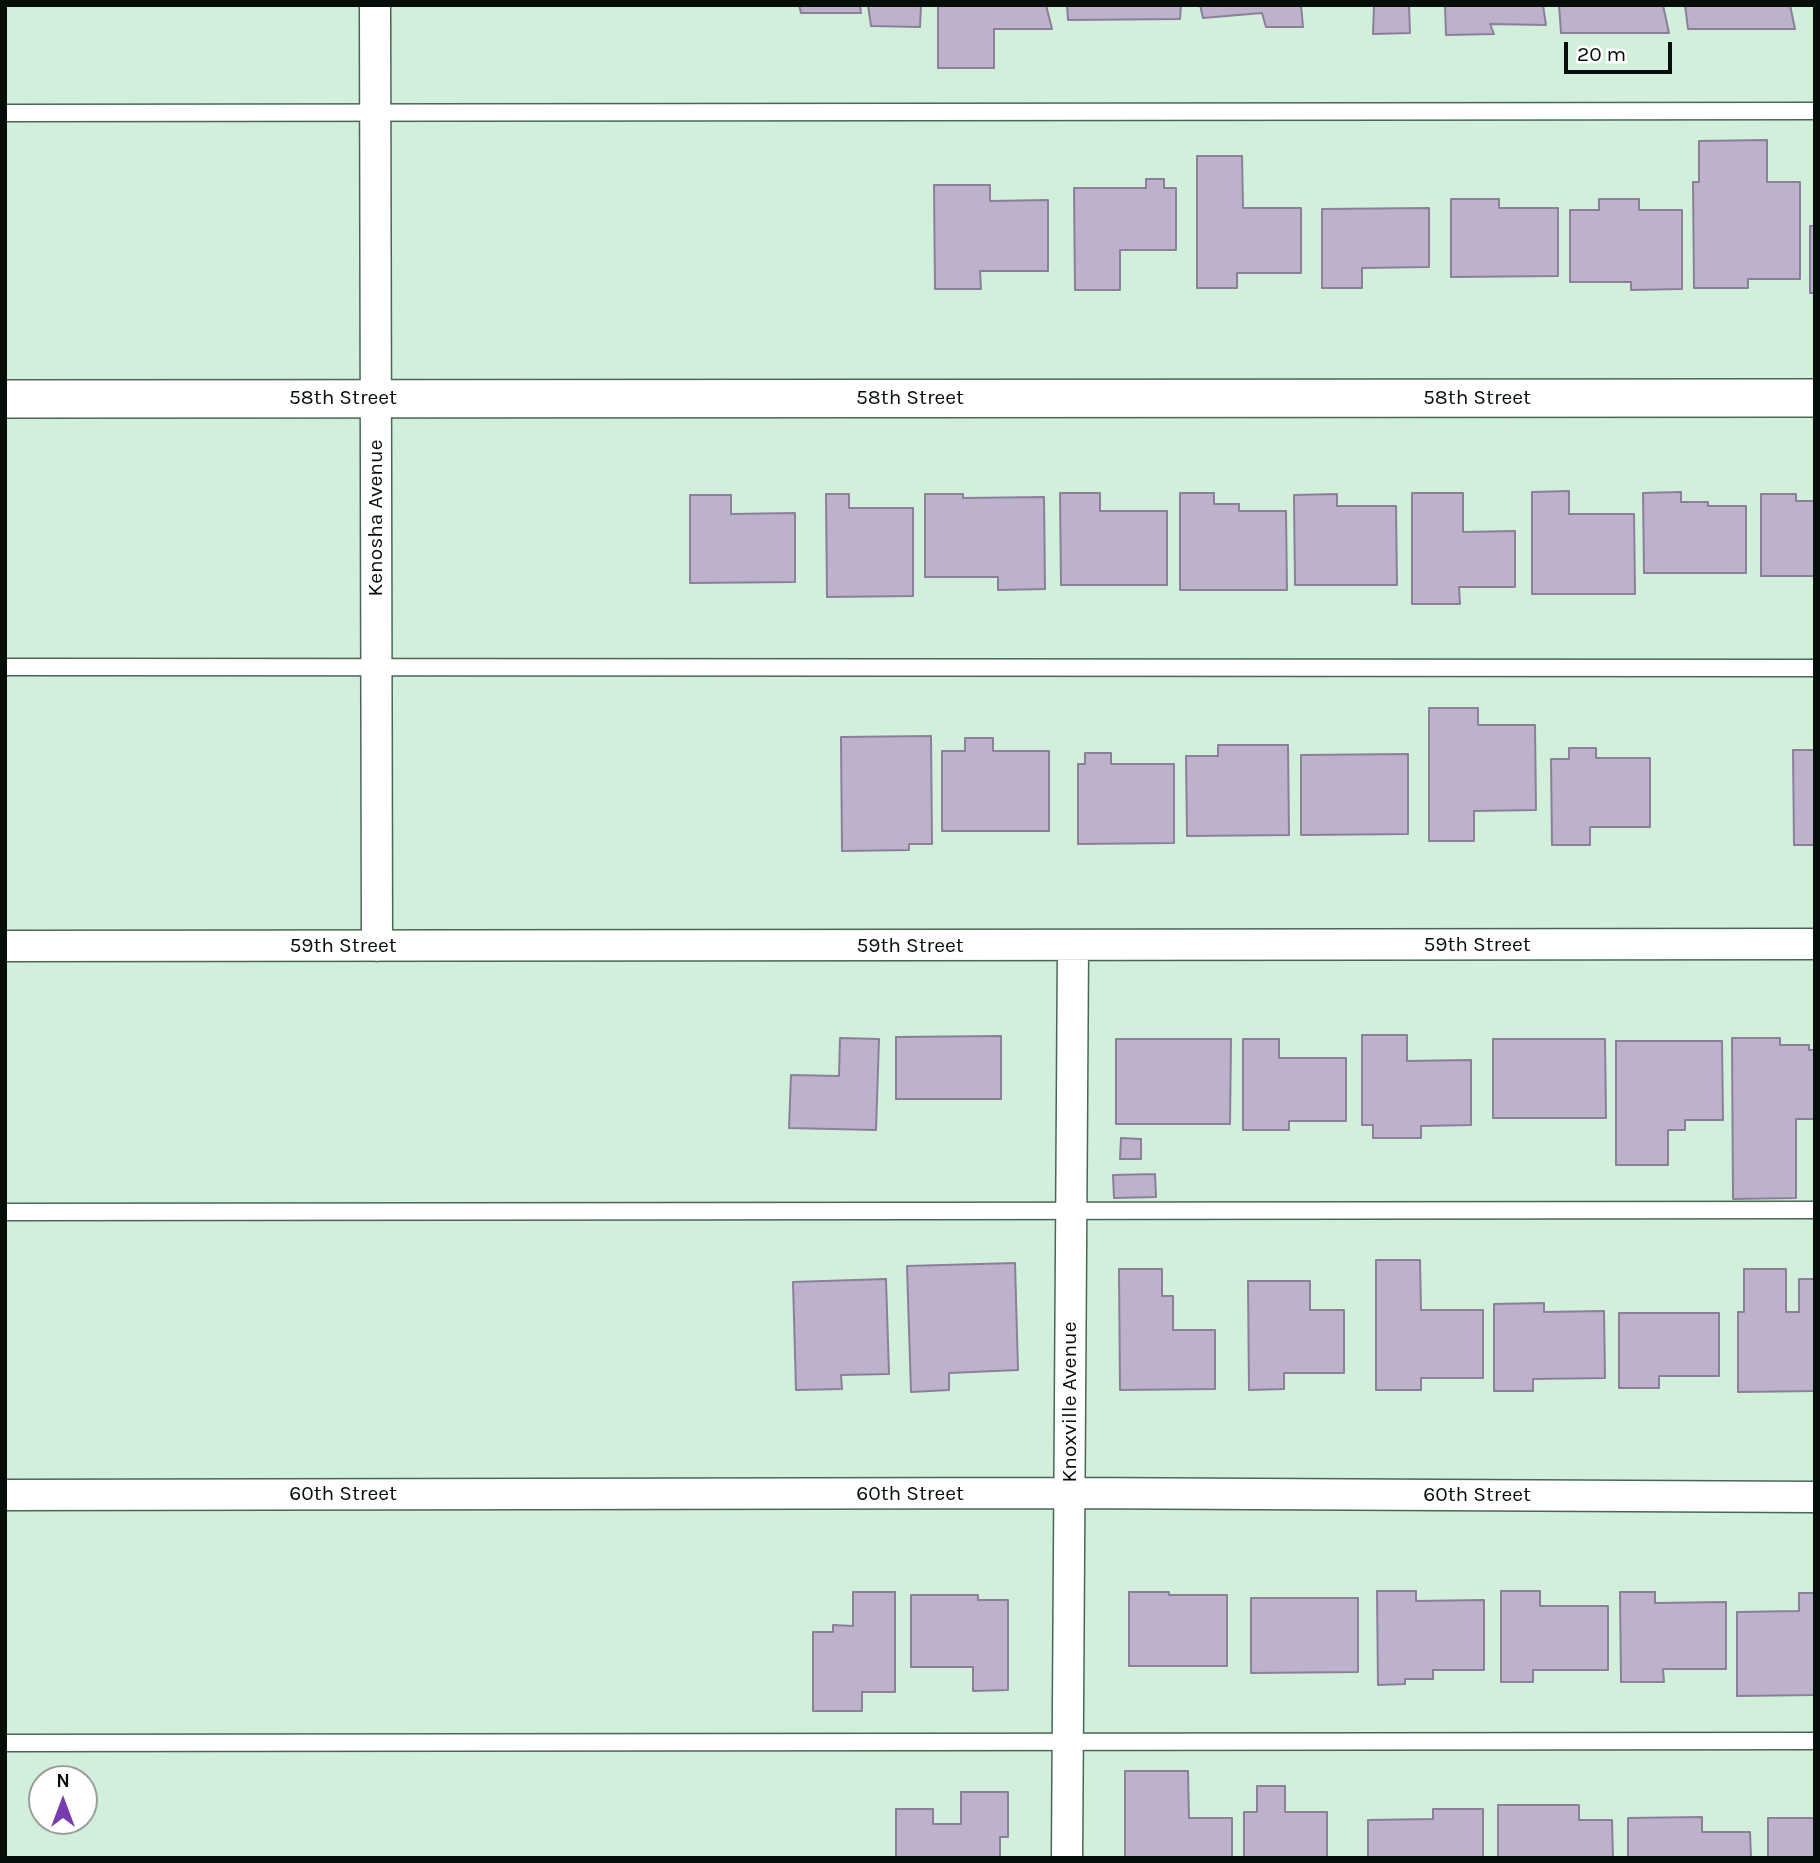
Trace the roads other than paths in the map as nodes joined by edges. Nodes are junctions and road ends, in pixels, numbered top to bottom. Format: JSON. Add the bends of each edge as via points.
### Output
{"nodes":[{"id":1,"x":374,"y":5,"type":"edge"},
{"id":2,"x":1815,"y":111,"type":"edge"},
{"id":3,"x":375,"y":112,"type":"junction"},
{"id":4,"x":5,"y":113,"type":"edge"},
{"id":5,"x":1815,"y":397,"type":"edge"},
{"id":6,"x":376,"y":398,"type":"junction"},
{"id":7,"x":5,"y":399,"type":"edge"},
{"id":8,"x":5,"y":667,"type":"edge"},
{"id":9,"x":376,"y":667,"type":"junction"},
{"id":10,"x":1815,"y":668,"type":"edge"},
{"id":11,"x":1815,"y":944,"type":"edge"},
{"id":12,"x":5,"y":946,"type":"edge"},
{"id":13,"x":377,"y":946,"type":"junction"},
{"id":14,"x":1073,"y":946,"type":"junction"},
{"id":15,"x":1071,"y":1210,"type":"junction"},
{"id":16,"x":1815,"y":1210,"type":"edge"},
{"id":17,"x":5,"y":1212,"type":"edge"},
{"id":18,"x":1070,"y":1493,"type":"junction"},
{"id":19,"x":5,"y":1495,"type":"edge"},
{"id":20,"x":1815,"y":1497,"type":"edge"},
{"id":21,"x":1068,"y":1741,"type":"junction"},
{"id":22,"x":1815,"y":1741,"type":"edge"},
{"id":23,"x":5,"y":1743,"type":"edge"},
{"id":24,"x":1068,"y":1858,"type":"edge"}],
"edges":[{"from":1,"to":3,"type":"street","name":"Kenosha Avenue"},
{"from":2,"to":3,"type":"lane"},
{"from":3,"to":4,"type":"lane"},
{"from":3,"to":6,"type":"street","name":"Kenosha Avenue"},
{"from":5,"to":6,"type":"street","name":"58th Street"},
{"from":6,"to":7,"type":"street","name":"58th Street"},
{"from":6,"to":9,"type":"street","name":"Kenosha Avenue"},
{"from":8,"to":9,"type":"lane"},
{"from":9,"to":10,"type":"lane"},
{"from":9,"to":13,"type":"street","name":"Kenosha Avenue"},
{"from":11,"to":14,"type":"street","name":"59th Street"},
{"from":12,"to":13,"type":"street","name":"59th Street"},
{"from":13,"to":14,"type":"street","name":"59th Street"},
{"from":14,"to":15,"type":"street","name":"Knoxville Avenue"},
{"from":15,"to":16,"type":"lane"},
{"from":15,"to":17,"type":"lane"},
{"from":15,"to":18,"type":"street","name":"Knoxville Avenue"},
{"from":18,"to":19,"type":"street","name":"60th Street"},
{"from":18,"to":20,"type":"street","name":"60th Street"},
{"from":18,"to":21,"type":"street","name":"Knoxville Avenue"},
{"from":21,"to":22,"type":"lane"},
{"from":21,"to":23,"type":"lane"},
{"from":21,"to":24,"type":"street","name":"Knoxville Avenue"}]}
